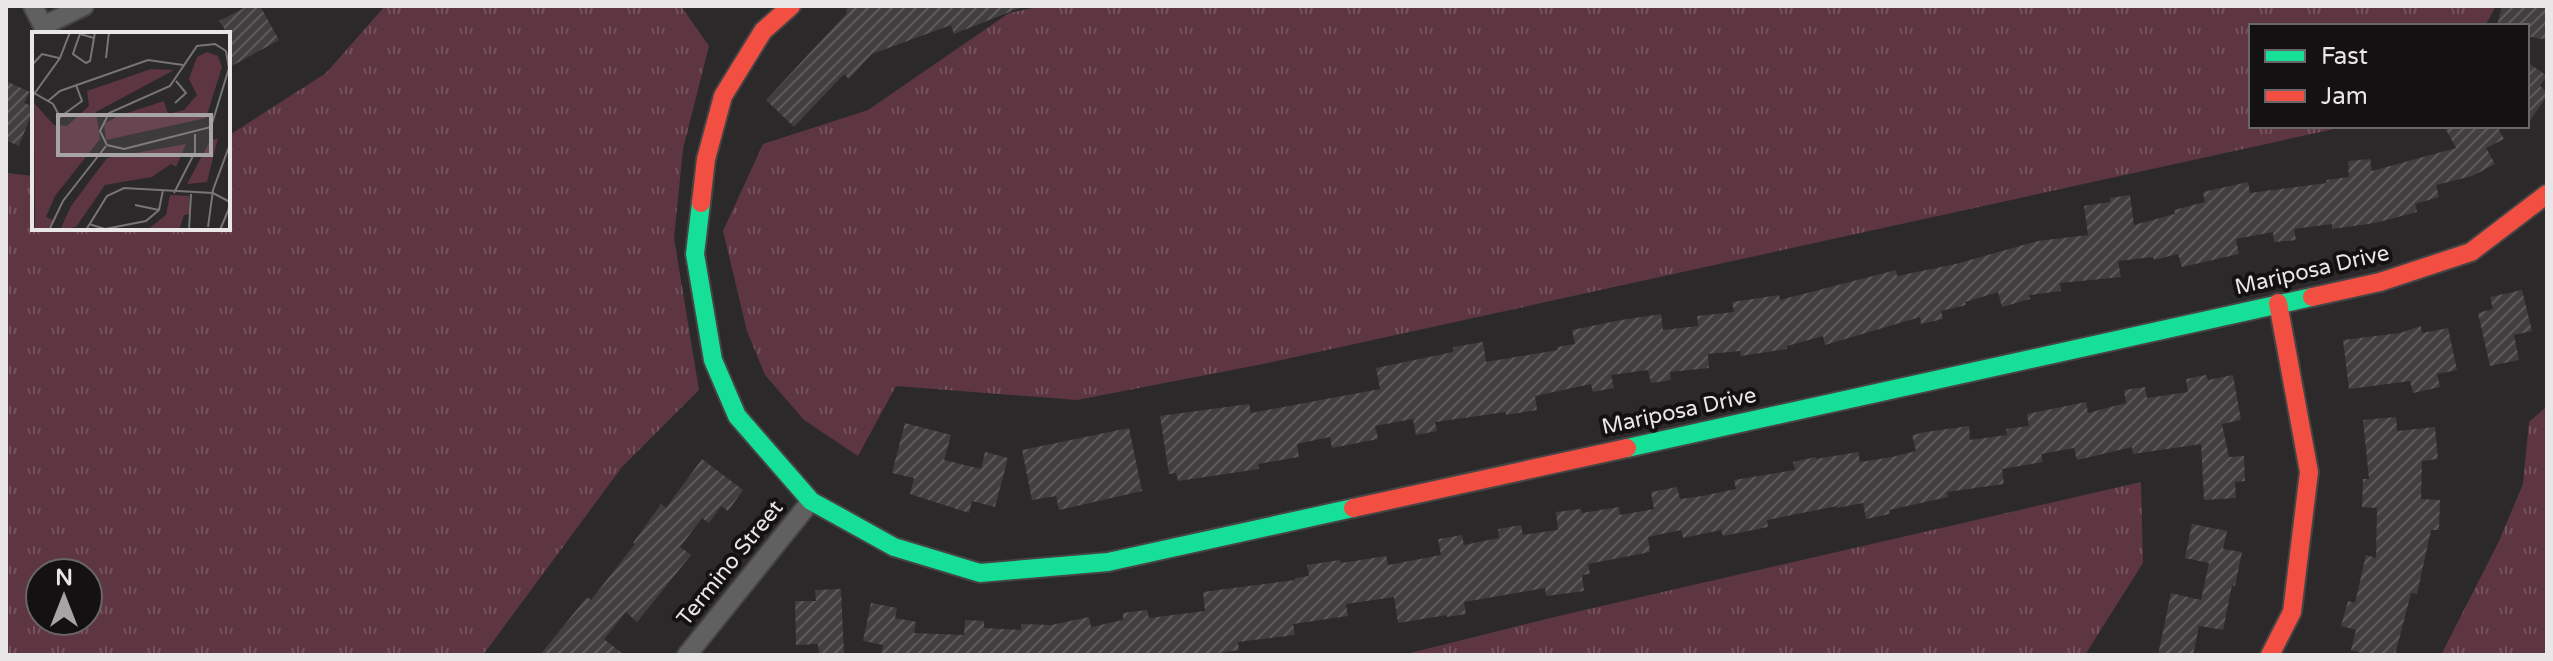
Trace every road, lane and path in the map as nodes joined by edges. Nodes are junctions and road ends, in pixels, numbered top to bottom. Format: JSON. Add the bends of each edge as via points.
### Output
{"nodes":[{"id":1,"x":33,"y":6,"type":"edge"},
{"id":2,"x":84,"y":6,"type":"edge"},
{"id":3,"x":791,"y":6,"type":"edge"},
{"id":4,"x":2547,"y":194,"type":"edge"},
{"id":5,"x":2278,"y":303,"type":"junction"},
{"id":6,"x":811,"y":501,"type":"junction"},
{"id":7,"x":687,"y":655,"type":"edge"},
{"id":8,"x":2270,"y":655,"type":"edge"}],
"edges":[{"from":1,"to":2,"type":"street","via":[[43,26]]},
{"from":3,"to":6,"type":"street","name":"Mariposa Drive","via":[[763,31],[723,96],[706,159],[695,254],[713,360],[737,416]]},
{"from":4,"to":5,"type":"street","name":"Mariposa Drive","via":[[2471,252],[2380,282]]},
{"from":5,"to":6,"type":"street","name":"Mariposa Drive","via":[[1108,562],[980,573],[894,547]]},
{"from":5,"to":8,"type":"street","via":[[2309,472],[2292,612]]},
{"from":6,"to":7,"type":"street","name":"Termino Street"}]}
